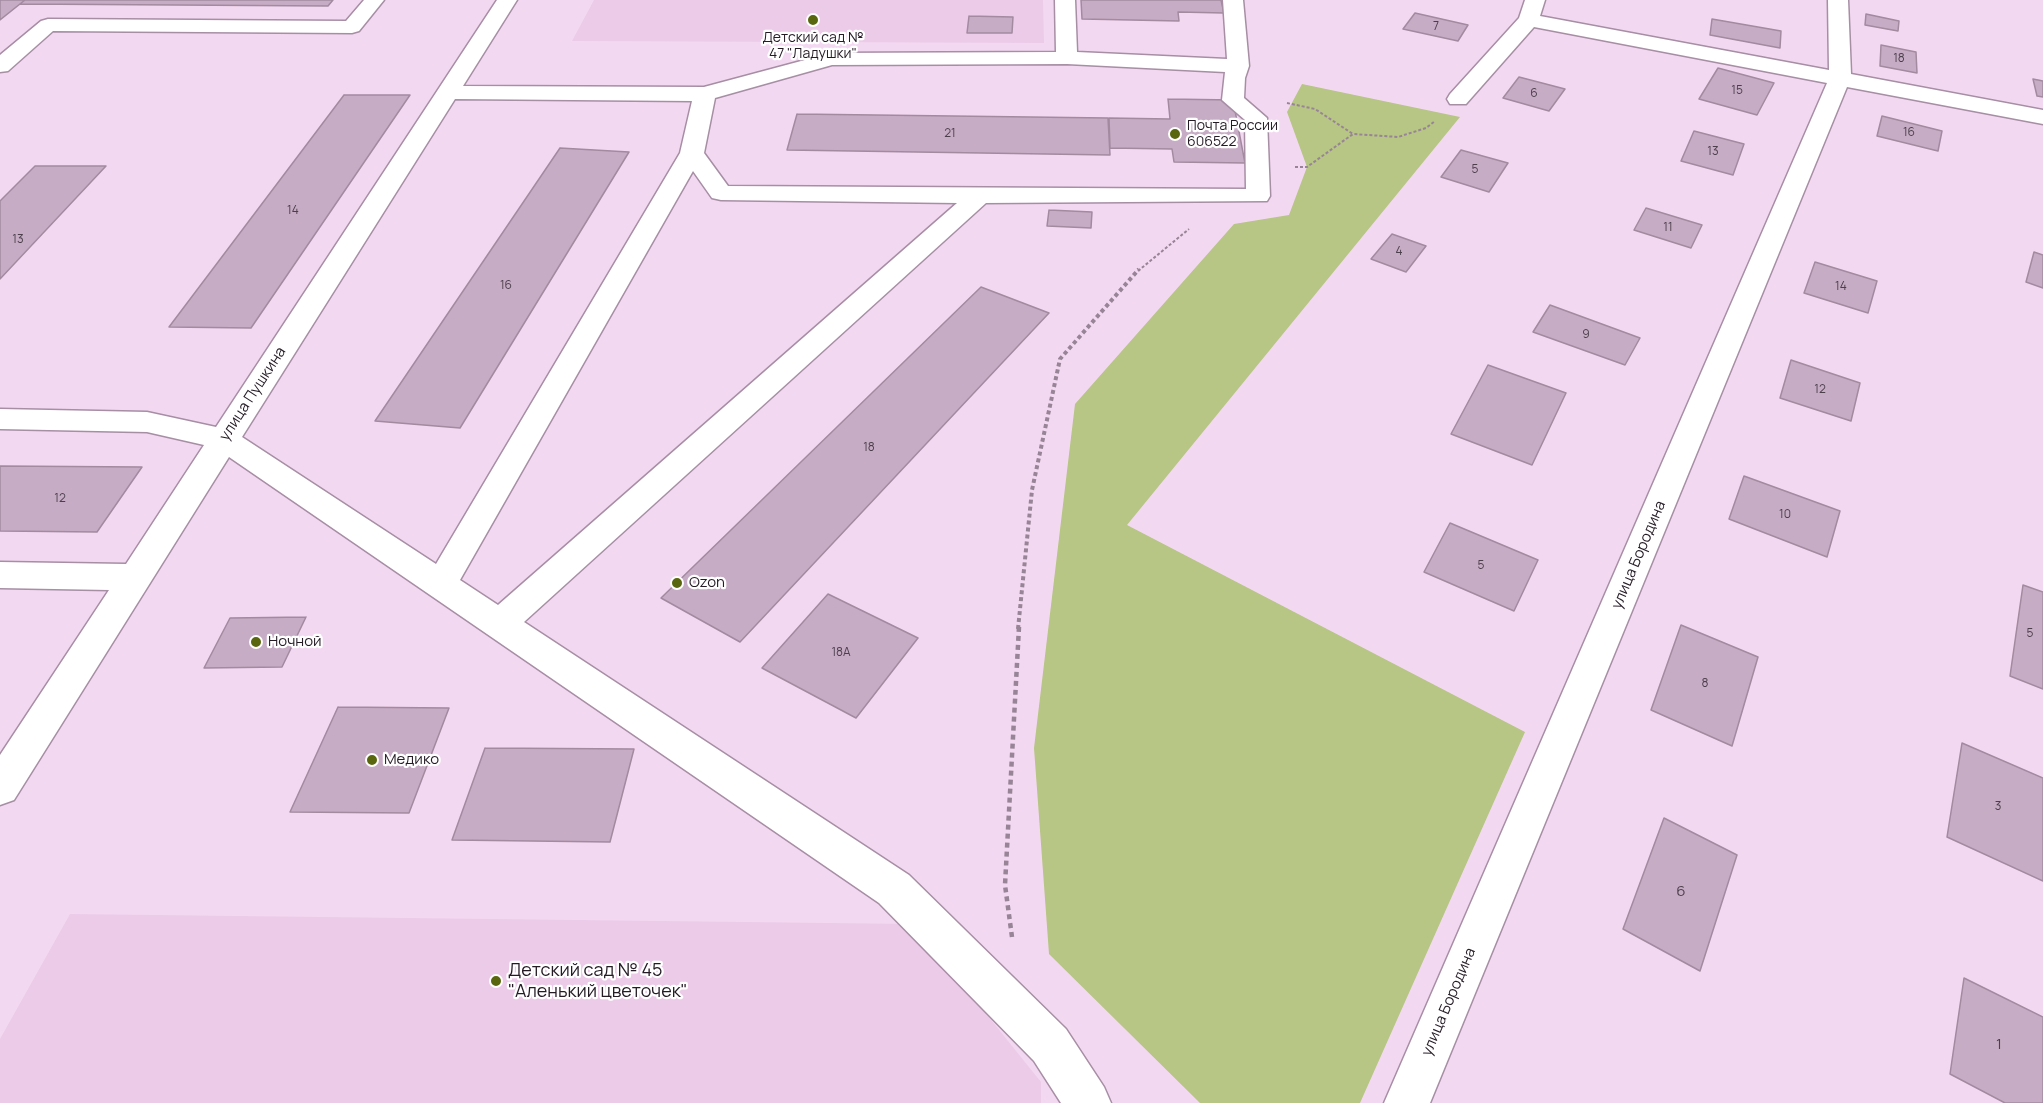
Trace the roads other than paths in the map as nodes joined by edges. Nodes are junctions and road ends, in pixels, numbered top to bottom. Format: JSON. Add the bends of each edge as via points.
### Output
{"nodes":[{"id":1,"x":374,"y":0,"type":"edge"},
{"id":2,"x":507,"y":0,"type":"edge"},
{"id":3,"x":1065,"y":0,"type":"edge"},
{"id":4,"x":1233,"y":0,"type":"edge"},
{"id":5,"x":1838,"y":0,"type":"edge"},
{"id":6,"x":1532,"y":10,"type":"edge"},
{"id":7,"x":1066,"y":58,"type":"junction"},
{"id":8,"x":0,"y":66,"type":"edge"},
{"id":9,"x":1238,"y":66,"type":"junction"},
{"id":10,"x":1840,"y":77,"type":"junction"},
{"id":11,"x":448,"y":92,"type":"junction"},
{"id":12,"x":705,"y":94,"type":"junction"},
{"id":13,"x":1458,"y":99,"type":"road end"},
{"id":14,"x":2043,"y":117,"type":"edge"},
{"id":15,"x":692,"y":153,"type":"junction"},
{"id":16,"x":980,"y":196,"type":"junction"},
{"id":17,"x":0,"y":419,"type":"edge"},
{"id":18,"x":224,"y":439,"type":"junction"},
{"id":19,"x":0,"y":575,"type":"edge"},
{"id":20,"x":135,"y":577,"type":"junction"},
{"id":21,"x":441,"y":585,"type":"junction"},
{"id":22,"x":499,"y":624,"type":"junction"},
{"id":23,"x":0,"y":788,"type":"edge"},
{"id":24,"x":1088,"y":1103,"type":"edge"},
{"id":25,"x":1407,"y":1103,"type":"edge"}],
"edges":[{"from":1,"to":8,"type":"street","via":[[352,27],[48,25]]},
{"from":2,"to":11,"type":"street","name":"улица Пушкина"},
{"from":3,"to":7,"type":"street"},
{"from":4,"to":9,"type":"street"},
{"from":5,"to":10,"type":"street","name":"улица Бородина"},
{"from":6,"to":10,"type":"street"},
{"from":6,"to":13,"type":"street"},
{"from":7,"to":9,"type":"street"},
{"from":7,"to":12,"type":"street","via":[[831,60]]},
{"from":9,"to":16,"type":"street","via":[[1233,100],[1256,118],[1258,196]]},
{"from":10,"to":14,"type":"street"},
{"from":10,"to":25,"type":"street","name":"улица Бородина"},
{"from":11,"to":12,"type":"street"},
{"from":11,"to":18,"type":"street","name":"улица Пушкина"},
{"from":12,"to":15,"type":"street"},
{"from":15,"to":16,"type":"street","via":[[721,193]]},
{"from":15,"to":21,"type":"street"},
{"from":16,"to":22,"type":"street"},
{"from":17,"to":18,"type":"street","via":[[147,422]]},
{"from":18,"to":20,"type":"street","name":"улица Пушкина"},
{"from":18,"to":21,"type":"street"},
{"from":19,"to":20,"type":"street"},
{"from":20,"to":23,"type":"street","name":"улица Пушкина"},
{"from":21,"to":22,"type":"street"},
{"from":22,"to":24,"type":"street","via":[[894,889],[1050,1045]]}]}
